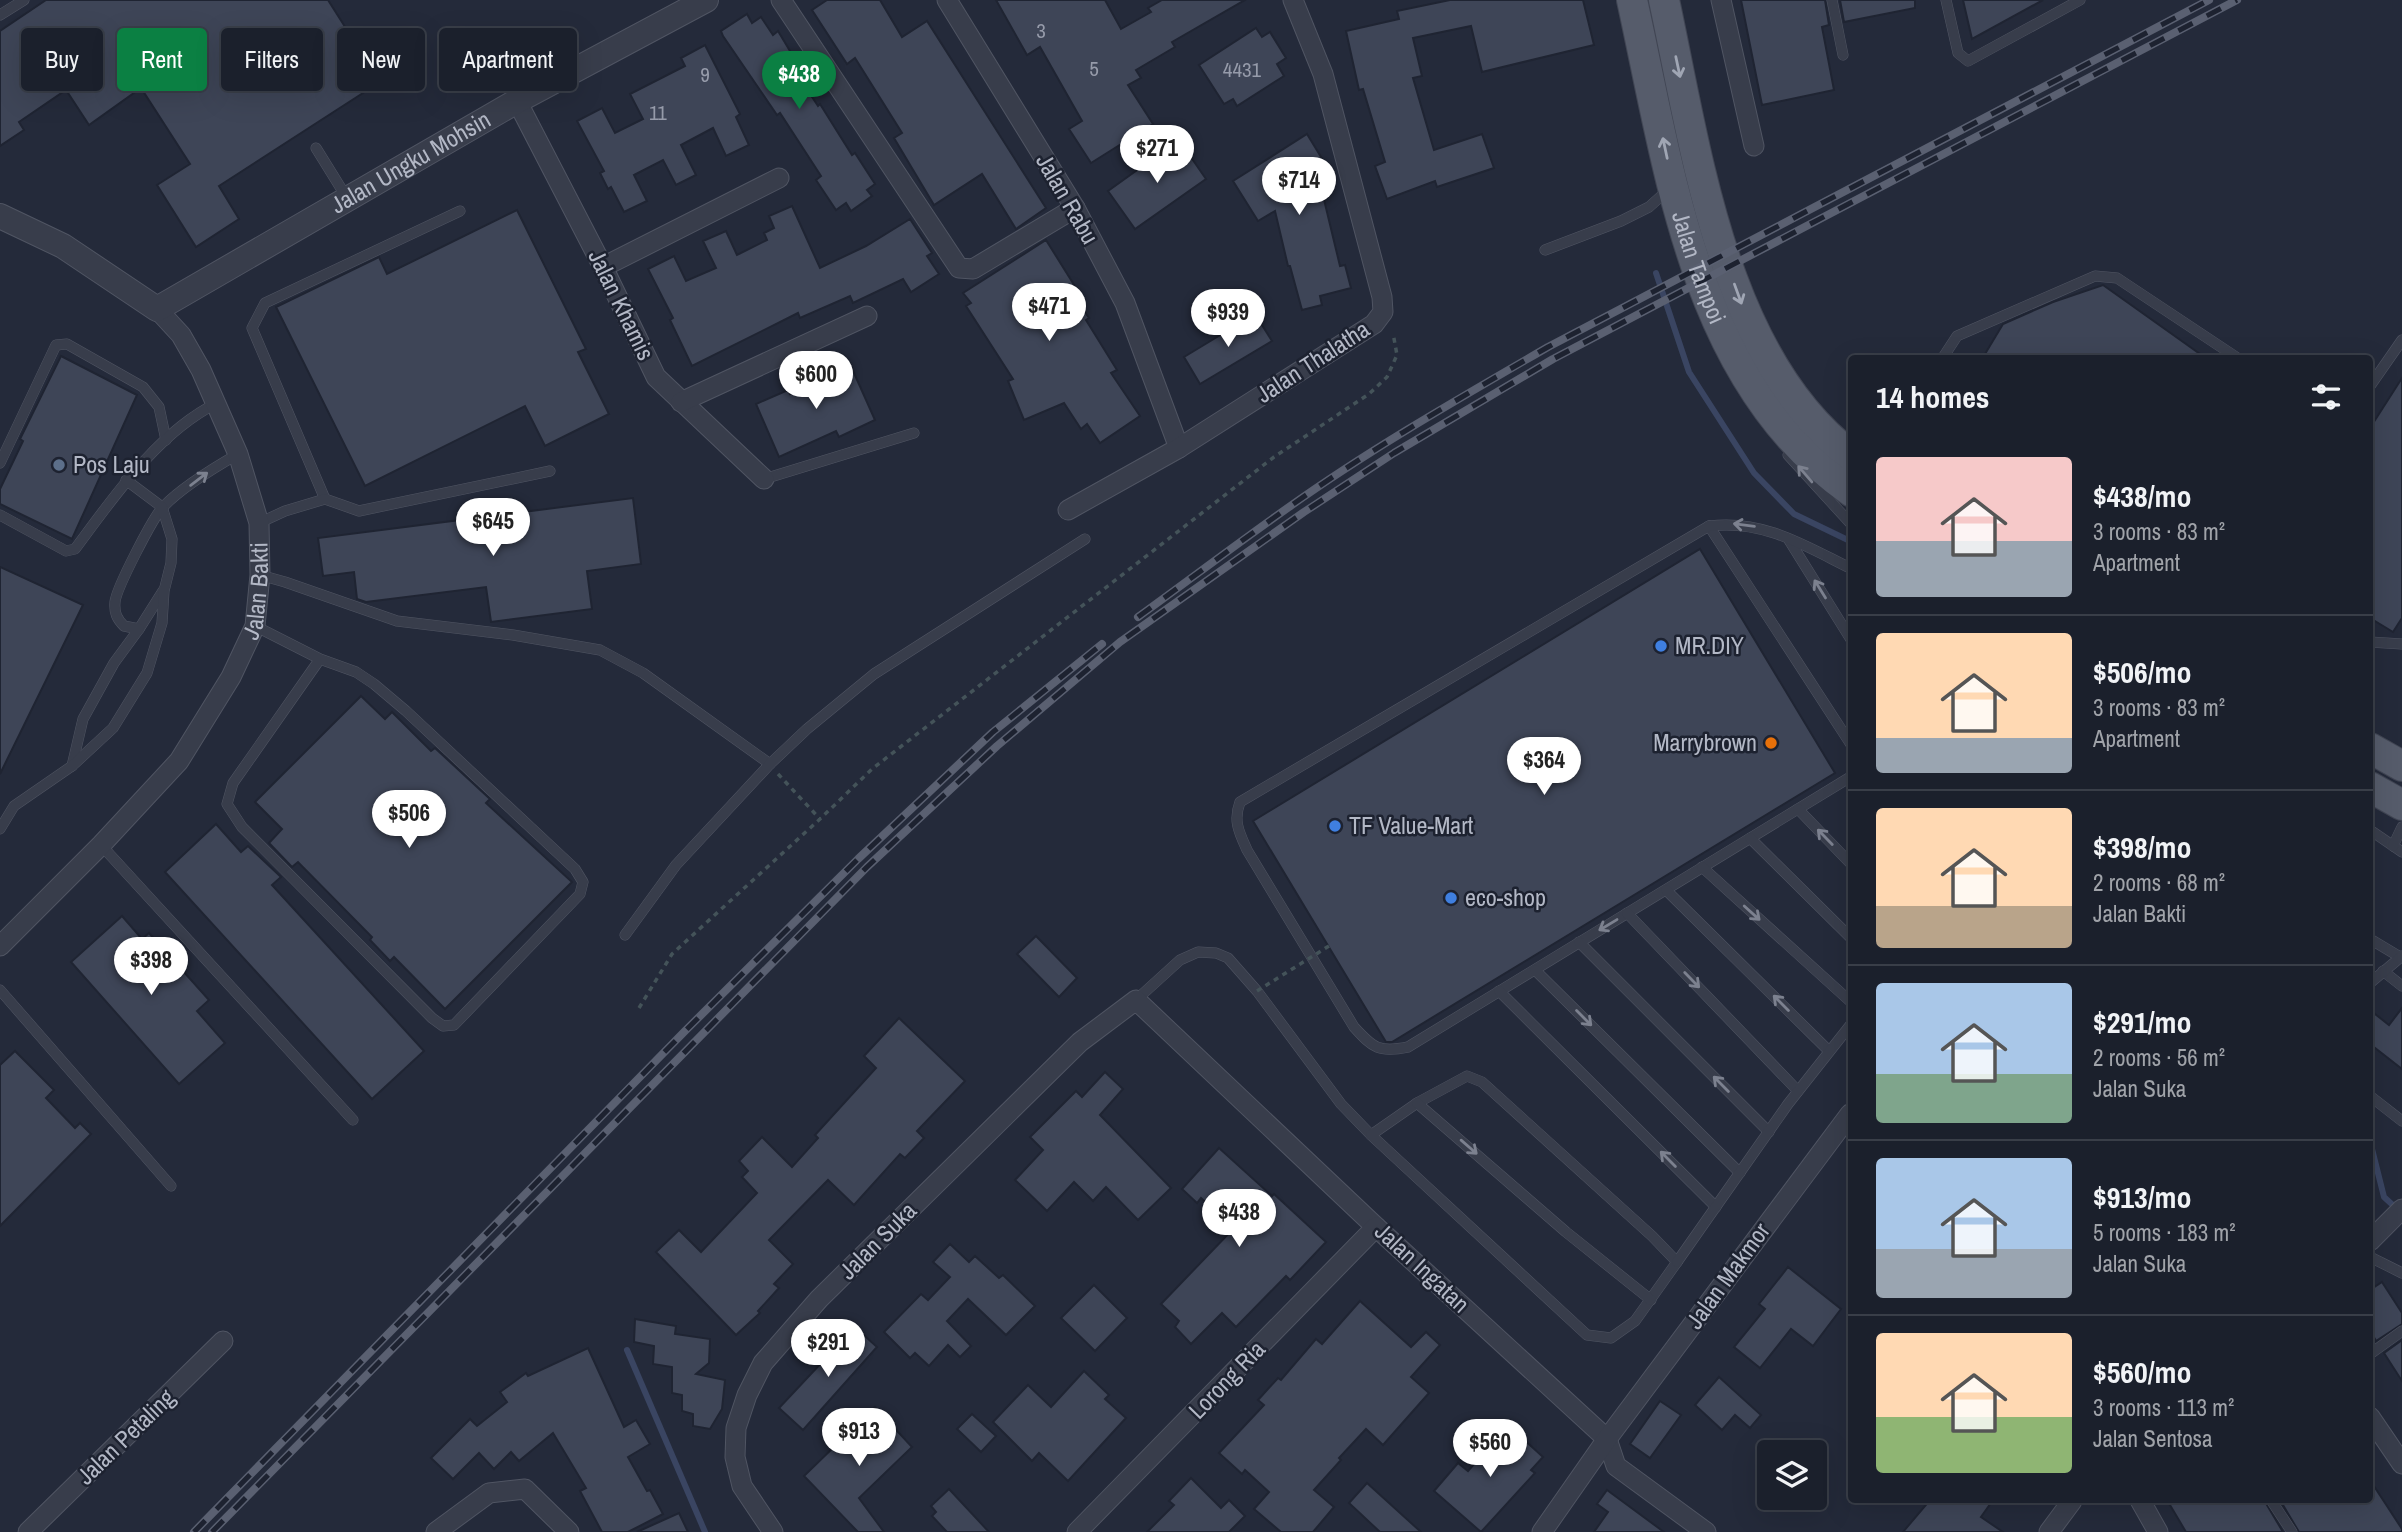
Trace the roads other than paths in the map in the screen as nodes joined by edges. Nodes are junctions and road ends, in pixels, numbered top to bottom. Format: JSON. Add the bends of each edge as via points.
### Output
{"nodes":[{"id":1,"x":24,"y":0,"type":"edge"},
{"id":2,"x":705,"y":0,"type":"edge"},
{"id":3,"x":781,"y":0,"type":"edge"},
{"id":4,"x":947,"y":0,"type":"edge"},
{"id":5,"x":1293,"y":0,"type":"edge"},
{"id":6,"x":1632,"y":0,"type":"edge"},
{"id":7,"x":1664,"y":0,"type":"edge"},
{"id":8,"x":1721,"y":0,"type":"edge"},
{"id":9,"x":1832,"y":0,"type":"edge"},
{"id":10,"x":1946,"y":0,"type":"edge"},
{"id":11,"x":2080,"y":0,"type":"edge"},
{"id":12,"x":0,"y":15,"type":"edge"},
{"id":13,"x":1843,"y":55,"type":"dead end"},
{"id":14,"x":517,"y":101,"type":"junction"},
{"id":15,"x":1754,"y":146,"type":"dead end"},
{"id":16,"x":316,"y":148,"type":"dead end"},
{"id":17,"x":779,"y":178,"type":"dead end"},
{"id":18,"x":1673,"y":186,"type":"junction"},
{"id":19,"x":348,"y":199,"type":"junction"},
{"id":20,"x":1075,"y":208,"type":"junction"},
{"id":21,"x":460,"y":211,"type":"dead end"},
{"id":22,"x":0,"y":216,"type":"edge"},
{"id":23,"x":1545,"y":250,"type":"dead end"},
{"id":24,"x":603,"y":267,"type":"junction"},
{"id":25,"x":157,"y":309,"type":"junction"},
{"id":26,"x":867,"y":316,"type":"dead end"},
{"id":27,"x":2402,"y":340,"type":"edge"},
{"id":28,"x":1945,"y":355,"type":"edge"},
{"id":29,"x":2233,"y":355,"type":"edge"},
{"id":30,"x":2373,"y":382,"type":"edge"},
{"id":31,"x":681,"y":402,"type":"junction"},
{"id":32,"x":217,"y":403,"type":"junction"},
{"id":33,"x":1773,"y":427,"type":"junction"},
{"id":34,"x":914,"y":433,"type":"dead end"},
{"id":35,"x":166,"y":440,"type":"junction"},
{"id":36,"x":1179,"y":448,"type":"junction"},
{"id":37,"x":1848,"y":453,"type":"edge"},
{"id":38,"x":238,"y":454,"type":"junction"},
{"id":39,"x":0,"y":463,"type":"edge"},
{"id":40,"x":550,"y":471,"type":"dead end"},
{"id":41,"x":764,"y":479,"type":"joint"},
{"id":42,"x":126,"y":480,"type":"junction"},
{"id":43,"x":1848,"y":489,"type":"edge"},
{"id":44,"x":325,"y":499,"type":"junction"},
{"id":45,"x":162,"y":507,"type":"junction"},
{"id":46,"x":1068,"y":510,"type":"dead end"},
{"id":47,"x":0,"y":515,"type":"edge"},
{"id":48,"x":1848,"y":520,"type":"edge"},
{"id":49,"x":259,"y":523,"type":"junction"},
{"id":50,"x":1709,"y":526,"type":"junction"},
{"id":51,"x":1788,"y":537,"type":"junction"},
{"id":52,"x":1085,"y":539,"type":"dead end"},
{"id":53,"x":1848,"y":567,"type":"edge"},
{"id":54,"x":260,"y":576,"type":"junction"},
{"id":55,"x":164,"y":591,"type":"junction"},
{"id":56,"x":255,"y":626,"type":"junction"},
{"id":57,"x":139,"y":629,"type":"junction"},
{"id":58,"x":1848,"y":634,"type":"edge"},
{"id":59,"x":2373,"y":642,"type":"edge"},
{"id":60,"x":2402,"y":644,"type":"edge"},
{"id":61,"x":320,"y":659,"type":"junction"},
{"id":62,"x":1848,"y":740,"type":"edge"},
{"id":63,"x":2373,"y":750,"type":"edge"},
{"id":64,"x":770,"y":764,"type":"junction"},
{"id":65,"x":2402,"y":765,"type":"edge"},
{"id":66,"x":72,"y":766,"type":"junction"},
{"id":67,"x":1848,"y":778,"type":"edge"},
{"id":68,"x":2373,"y":790,"type":"edge"},
{"id":69,"x":2402,"y":805,"type":"edge"},
{"id":70,"x":1798,"y":808,"type":"junction"},
{"id":71,"x":2402,"y":827,"type":"edge"},
{"id":72,"x":0,"y":829,"type":"edge"},
{"id":73,"x":2373,"y":832,"type":"edge"},
{"id":74,"x":1749,"y":838,"type":"junction"},
{"id":75,"x":101,"y":845,"type":"junction"},
{"id":76,"x":2398,"y":849,"type":"edge"},
{"id":77,"x":1848,"y":861,"type":"edge"},
{"id":78,"x":1702,"y":867,"type":"junction"},
{"id":79,"x":1665,"y":890,"type":"junction"},
{"id":80,"x":1627,"y":913,"type":"junction"},
{"id":81,"x":625,"y":935,"type":"dead end"},
{"id":82,"x":1848,"y":935,"type":"edge"},
{"id":83,"x":2373,"y":941,"type":"edge"},
{"id":84,"x":1580,"y":942,"type":"junction"},
{"id":85,"x":0,"y":946,"type":"edge"},
{"id":86,"x":2401,"y":956,"type":"edge"},
{"id":87,"x":1535,"y":970,"type":"junction"},
{"id":88,"x":2383,"y":971,"type":"junction"},
{"id":89,"x":2373,"y":980,"type":"edge"},
{"id":90,"x":2402,"y":986,"type":"edge"},
{"id":91,"x":0,"y":990,"type":"edge"},
{"id":92,"x":1499,"y":992,"type":"junction"},
{"id":93,"x":1848,"y":999,"type":"edge"},
{"id":94,"x":1136,"y":1000,"type":"junction"},
{"id":95,"x":1848,"y":1028,"type":"edge"},
{"id":96,"x":1829,"y":1051,"type":"junction"},
{"id":97,"x":1798,"y":1091,"type":"junction"},
{"id":98,"x":2373,"y":1098,"type":"edge"},
{"id":99,"x":1417,"y":1102,"type":"junction"},
{"id":100,"x":1848,"y":1117,"type":"edge"},
{"id":101,"x":353,"y":1120,"type":"dead end"},
{"id":102,"x":2402,"y":1121,"type":"edge"},
{"id":103,"x":1769,"y":1132,"type":"junction"},
{"id":104,"x":1371,"y":1135,"type":"junction"},
{"id":105,"x":1741,"y":1173,"type":"junction"},
{"id":106,"x":170,"y":1186,"type":"dead end"},
{"id":107,"x":1716,"y":1207,"type":"junction"},
{"id":108,"x":2402,"y":1209,"type":"edge"},
{"id":109,"x":1376,"y":1227,"type":"junction"},
{"id":110,"x":2373,"y":1238,"type":"edge"},
{"id":111,"x":2373,"y":1258,"type":"edge"},
{"id":112,"x":1677,"y":1262,"type":"junction"},
{"id":113,"x":2402,"y":1273,"type":"edge"},
{"id":114,"x":1651,"y":1300,"type":"junction"},
{"id":115,"x":2402,"y":1331,"type":"edge"},
{"id":116,"x":223,"y":1341,"type":"dead end"},
{"id":117,"x":2373,"y":1352,"type":"edge"},
{"id":118,"x":2373,"y":1421,"type":"edge"},
{"id":119,"x":1607,"y":1439,"type":"junction"},
{"id":120,"x":2402,"y":1464,"type":"edge"},
{"id":121,"x":2071,"y":1503,"type":"edge"},
{"id":122,"x":2142,"y":1503,"type":"edge"},
{"id":123,"x":2273,"y":1503,"type":"edge"},
{"id":124,"x":28,"y":1532,"type":"edge"},
{"id":125,"x":436,"y":1532,"type":"edge"},
{"id":126,"x":569,"y":1532,"type":"edge"},
{"id":127,"x":773,"y":1532,"type":"edge"},
{"id":128,"x":1077,"y":1532,"type":"edge"},
{"id":129,"x":1542,"y":1532,"type":"edge"},
{"id":130,"x":1706,"y":1532,"type":"edge"},
{"id":131,"x":2049,"y":1532,"type":"edge"},
{"id":132,"x":2158,"y":1532,"type":"edge"},
{"id":133,"x":2292,"y":1532,"type":"edge"}],
"edges":[{"from":1,"to":12,"type":"lane"},
{"from":2,"to":14,"type":"street","name":"Jalan Ungku Mohsin"},
{"from":3,"to":20,"type":"street","via":[[959,268],[973,269]]},
{"from":4,"to":20,"type":"street","name":"Jalan Rabu"},
{"from":5,"to":36,"type":"street","name":"Jalan Thalatha","via":[[1323,74],[1383,312],[1374,324]]},
{"from":18,"to":6,"type":"main road","name":"Jalan Tampoi","one_way":true},
{"from":7,"to":37,"type":"main road","name":"Jalan Tampoi","one_way":true,"via":[[1714,230],[1747,318],[1801,406]]},
{"from":8,"to":15,"type":"street"},
{"from":9,"to":13,"type":"lane"},
{"from":10,"to":11,"type":"lane","via":[[1958,53],[1968,61]]},
{"from":14,"to":19,"type":"street","name":"Jalan Ungku Mohsin"},
{"from":14,"to":24,"type":"street","name":"Jalan Khamis"},
{"from":16,"to":19,"type":"lane"},
{"from":17,"to":24,"type":"street"},
{"from":18,"to":23,"type":"lane","via":[[1621,221]]},
{"from":18,"to":33,"type":"main road","name":"Jalan Tampoi","via":[[1722,333]]},
{"from":19,"to":25,"type":"street","name":"Jalan Ungku Mohsin"},
{"from":20,"to":36,"type":"street","name":"Jalan Rabu","via":[[1125,303]]},
{"from":21,"to":44,"type":"lane","via":[[265,303],[252,328]]},
{"from":22,"to":25,"type":"street","name":"Jalan Bakti","via":[[63,246]]},
{"from":24,"to":31,"type":"street","name":"Jalan Khamis","via":[[656,377]]},
{"from":25,"to":32,"type":"street","name":"Jalan Bakti","via":[[181,335]]},
{"from":26,"to":31,"type":"street"},
{"from":27,"to":30,"type":"lane"},
{"from":28,"to":29,"type":"lane","via":[[1957,336],[2095,276],[2118,278]]},
{"from":31,"to":41,"type":"street","name":"Jalan Khamis"},
{"from":32,"to":35,"type":"lane","via":[[194,414]]},
{"from":32,"to":38,"type":"street","name":"Jalan Bakti"},
{"from":33,"to":43,"type":"main road","name":"Jalan Tampoi"},
{"from":48,"to":33,"type":"lane","one_way":true},
{"from":34,"to":41,"type":"lane"},
{"from":35,"to":39,"type":"lane","via":[[159,407],[143,387],[67,344],[57,345]]},
{"from":35,"to":42,"type":"lane"},
{"from":36,"to":46,"type":"street","name":"Jalan Thalatha"},
{"from":45,"to":38,"type":"lane","one_way":true},
{"from":38,"to":49,"type":"street","name":"Jalan Bakti"},
{"from":40,"to":44,"type":"lane","via":[[359,510]]},
{"from":42,"to":45,"type":"lane"},
{"from":42,"to":47,"type":"lane","via":[[75,549],[66,551]]},
{"from":44,"to":49,"type":"lane"},
{"from":45,"to":55,"type":"lane","via":[[172,539]]},
{"from":45,"to":57,"type":"lane","via":[[115,600],[116,617],[124,626]]},
{"from":49,"to":54,"type":"street","name":"Jalan Bakti"},
{"from":51,"to":50,"type":"lane","one_way":true,"via":[[1760,527]]},
{"from":50,"to":62,"type":"lane"},
{"from":50,"to":92,"type":"lane","via":[[1240,802],[1238,831],[1247,850],[1354,1027],[1369,1044],[1387,1051],[1408,1047]]},
{"from":51,"to":53,"type":"lane"},
{"from":58,"to":51,"type":"lane","one_way":true},
{"from":52,"to":64,"type":"lane","via":[[874,674]]},
{"from":54,"to":56,"type":"street","name":"Jalan Bakti"},
{"from":54,"to":64,"type":"lane","via":[[397,621],[600,650],[643,673]]},
{"from":55,"to":57,"type":"lane"},
{"from":55,"to":66,"type":"lane","via":[[162,623],[147,673],[113,728]]},
{"from":56,"to":61,"type":"lane"},
{"from":56,"to":75,"type":"street","name":"Jalan Bakti","via":[[231,677],[179,761]]},
{"from":57,"to":66,"type":"lane","via":[[83,719]]},
{"from":59,"to":60,"type":"lane"},
{"from":61,"to":61,"type":"lane","via":[[233,783],[227,804],[242,827],[432,1018],[443,1026],[454,1025],[580,894],[583,882],[575,869],[406,711],[356,672]]},
{"from":63,"to":65,"type":"main road"},
{"from":64,"to":81,"type":"lane","via":[[676,865]]},
{"from":66,"to":72,"type":"lane","via":[[14,806]]},
{"from":67,"to":70,"type":"lane"},
{"from":68,"to":69,"type":"main road"},
{"from":70,"to":74,"type":"lane"},
{"from":77,"to":70,"type":"lane","one_way":true},
{"from":71,"to":76,"type":"lane"},
{"from":73,"to":76,"type":"lane"},
{"from":74,"to":78,"type":"lane"},
{"from":74,"to":82,"type":"lane"},
{"from":75,"to":85,"type":"street","name":"Jalan Bakti"},
{"from":75,"to":101,"type":"lane"},
{"from":78,"to":79,"type":"lane"},
{"from":78,"to":93,"type":"lane","one_way":true},
{"from":79,"to":80,"type":"lane"},
{"from":96,"to":79,"type":"lane","one_way":true},
{"from":80,"to":84,"type":"lane","one_way":true},
{"from":80,"to":97,"type":"lane","one_way":true},
{"from":83,"to":86,"type":"lane"},
{"from":84,"to":87,"type":"lane"},
{"from":103,"to":84,"type":"lane","one_way":true},
{"from":86,"to":88,"type":"lane"},
{"from":87,"to":92,"type":"lane"},
{"from":87,"to":105,"type":"lane","one_way":true},
{"from":88,"to":89,"type":"lane"},
{"from":88,"to":90,"type":"lane"},
{"from":91,"to":106,"type":"lane"},
{"from":107,"to":92,"type":"lane","one_way":true},
{"from":94,"to":104,"type":"lane","via":[[1180,960],[1198,952],[1228,958],[1341,1104]]},
{"from":94,"to":109,"type":"street","name":"Jalan Ingatan"},
{"from":94,"to":127,"type":"street","name":"Jalan Suka","via":[[1070,1051],[819,1299],[763,1363],[736,1428],[735,1457],[742,1486]]},
{"from":95,"to":96,"type":"lane"},
{"from":96,"to":97,"type":"lane"},
{"from":97,"to":103,"type":"lane"},
{"from":98,"to":102,"type":"lane"},
{"from":99,"to":104,"type":"lane"},
{"from":99,"to":112,"type":"lane","via":[[1467,1076],[1482,1082]]},
{"from":99,"to":114,"type":"lane","one_way":true},
{"from":100,"to":119,"type":"street","name":"Jalan Makmor"},
{"from":103,"to":105,"type":"lane"},
{"from":104,"to":114,"type":"lane","via":[[1587,1335],[1611,1338],[1636,1321]]},
{"from":105,"to":107,"type":"lane"},
{"from":107,"to":112,"type":"lane"},
{"from":108,"to":110,"type":"street"},
{"from":109,"to":119,"type":"street","name":"Jalan Ingatan"},
{"from":109,"to":128,"type":"street","name":"Lorong Ria"},
{"from":111,"to":113,"type":"lane"},
{"from":112,"to":114,"type":"lane"},
{"from":115,"to":117,"type":"lane"},
{"from":116,"to":124,"type":"street","name":"Jalan Petaling"},
{"from":118,"to":120,"type":"street"},
{"from":119,"to":129,"type":"street","name":"Jalan Makmor"},
{"from":119,"to":130,"type":"street","name":"Jalan Ingatan","via":[[1616,1466]]},
{"from":121,"to":131,"type":"street"},
{"from":122,"to":132,"type":"street"},
{"from":123,"to":133,"type":"lane"},
{"from":125,"to":126,"type":"street","via":[[489,1493],[525,1489]]}]}
